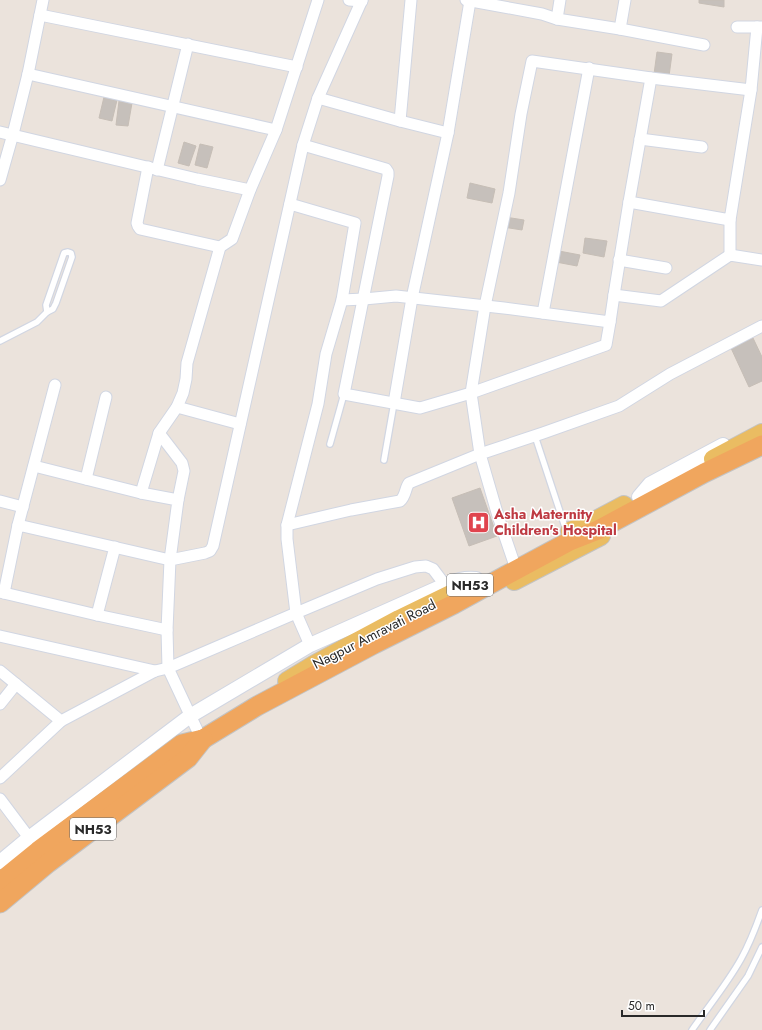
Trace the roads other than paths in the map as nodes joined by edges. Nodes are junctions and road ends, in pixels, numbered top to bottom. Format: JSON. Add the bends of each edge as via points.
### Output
{"nodes":[{"id":1,"x":43,"y":0,"type":"edge"},
{"id":2,"x":318,"y":0,"type":"edge"},
{"id":3,"x":349,"y":0,"type":"edge"},
{"id":4,"x":362,"y":0,"type":"edge"},
{"id":5,"x":411,"y":0,"type":"edge"},
{"id":6,"x":468,"y":0,"type":"edge"},
{"id":7,"x":560,"y":0,"type":"edge"},
{"id":8,"x":625,"y":0,"type":"edge"},
{"id":9,"x":40,"y":15,"type":"junction"},
{"id":10,"x":557,"y":19,"type":"junction"},
{"id":11,"x":737,"y":27,"type":"dead end"},
{"id":12,"x":759,"y":27,"type":"edge"},
{"id":13,"x":620,"y":29,"type":"junction"},
{"id":14,"x":188,"y":44,"type":"junction"},
{"id":15,"x":704,"y":45,"type":"dead end"},
{"id":16,"x":297,"y":67,"type":"junction"},
{"id":17,"x":589,"y":68,"type":"junction"},
{"id":18,"x":28,"y":74,"type":"junction"},
{"id":19,"x":651,"y":78,"type":"junction"},
{"id":20,"x":751,"y":90,"type":"junction"},
{"id":21,"x":318,"y":98,"type":"junction"},
{"id":22,"x":173,"y":107,"type":"junction"},
{"id":23,"x":400,"y":121,"type":"junction"},
{"id":24,"x":276,"y":130,"type":"junction"},
{"id":25,"x":0,"y":132,"type":"edge"},
{"id":26,"x":448,"y":133,"type":"junction"},
{"id":27,"x":13,"y":134,"type":"junction"},
{"id":28,"x":640,"y":139,"type":"junction"},
{"id":29,"x":303,"y":145,"type":"junction"},
{"id":30,"x":702,"y":147,"type":"dead end"},
{"id":31,"x":152,"y":168,"type":"junction"},
{"id":32,"x":0,"y":180,"type":"edge"},
{"id":33,"x":250,"y":190,"type":"junction"},
{"id":34,"x":629,"y":202,"type":"junction"},
{"id":35,"x":290,"y":204,"type":"junction"},
{"id":36,"x":730,"y":220,"type":"junction"},
{"id":37,"x":220,"y":247,"type":"junction"},
{"id":38,"x":730,"y":255,"type":"junction"},
{"id":39,"x":619,"y":260,"type":"junction"},
{"id":40,"x":762,"y":260,"type":"edge"},
{"id":41,"x":666,"y":268,"type":"dead end"},
{"id":42,"x":614,"y":295,"type":"junction"},
{"id":43,"x":412,"y":298,"type":"junction"},
{"id":44,"x":342,"y":300,"type":"junction"},
{"id":45,"x":364,"y":300,"type":"junction"},
{"id":46,"x":485,"y":306,"type":"junction"},
{"id":47,"x":47,"y":312,"type":"junction"},
{"id":48,"x":543,"y":313,"type":"junction"},
{"id":49,"x":610,"y":322,"type":"junction"},
{"id":50,"x":762,"y":326,"type":"edge"},
{"id":51,"x":0,"y":341,"type":"edge"},
{"id":52,"x":55,"y":385,"type":"dead end"},
{"id":53,"x":471,"y":393,"type":"junction"},
{"id":54,"x":344,"y":394,"type":"junction"},
{"id":55,"x":106,"y":397,"type":"dead end"},
{"id":56,"x":394,"y":403,"type":"junction"},
{"id":57,"x":177,"y":407,"type":"junction"},
{"id":58,"x":240,"y":424,"type":"junction"},
{"id":59,"x":762,"y":424,"type":"edge"},
{"id":60,"x":159,"y":433,"type":"junction"},
{"id":61,"x":762,"y":433,"type":"edge"},
{"id":62,"x":535,"y":436,"type":"junction"},
{"id":63,"x":330,"y":444,"type":"dead end"},
{"id":64,"x":762,"y":445,"type":"edge"},
{"id":65,"x":762,"y":453,"type":"edge"},
{"id":66,"x":480,"y":454,"type":"junction"},
{"id":67,"x":384,"y":460,"type":"dead end"},
{"id":68,"x":34,"y":466,"type":"junction"},
{"id":69,"x":86,"y":479,"type":"junction"},
{"id":70,"x":141,"y":493,"type":"junction"},
{"id":71,"x":640,"y":497,"type":"junction"},
{"id":72,"x":178,"y":500,"type":"junction"},
{"id":73,"x":0,"y":501,"type":"edge"},
{"id":74,"x":23,"y":507,"type":"junction"},
{"id":75,"x":18,"y":525,"type":"junction"},
{"id":76,"x":287,"y":525,"type":"junction"},
{"id":77,"x":567,"y":533,"type":"junction"},
{"id":78,"x":115,"y":547,"type":"junction"},
{"id":79,"x":170,"y":560,"type":"junction"},
{"id":80,"x":514,"y":562,"type":"junction"},
{"id":81,"x":481,"y":580,"type":"junction"},
{"id":82,"x":445,"y":585,"type":"junction"},
{"id":83,"x":2,"y":592,"type":"edge"},
{"id":84,"x":296,"y":613,"type":"junction"},
{"id":85,"x":97,"y":616,"type":"junction"},
{"id":86,"x":167,"y":630,"type":"junction"},
{"id":87,"x":0,"y":636,"type":"edge"},
{"id":88,"x":310,"y":645,"type":"junction"},
{"id":89,"x":168,"y":668,"type":"junction"},
{"id":90,"x":0,"y":671,"type":"edge"},
{"id":91,"x":155,"y":671,"type":"junction"},
{"id":92,"x":16,"y":684,"type":"junction"},
{"id":93,"x":0,"y":704,"type":"edge"},
{"id":94,"x":190,"y":716,"type":"junction"},
{"id":95,"x":61,"y":721,"type":"junction"},
{"id":96,"x":201,"y":736,"type":"junction"},
{"id":97,"x":185,"y":751,"type":"junction"},
{"id":98,"x":0,"y":778,"type":"edge"},
{"id":99,"x":0,"y":798,"type":"edge"},
{"id":100,"x":34,"y":845,"type":"junction"},
{"id":101,"x":0,"y":862,"type":"edge"},
{"id":102,"x":0,"y":882,"type":"edge"},
{"id":103,"x":0,"y":903,"type":"edge"},
{"id":104,"x":762,"y":910,"type":"edge"},
{"id":105,"x":762,"y":947,"type":"edge"},
{"id":106,"x":692,"y":1030,"type":"edge"},
{"id":107,"x":710,"y":1030,"type":"edge"}],
"edges":[{"from":1,"to":9,"type":"street"},
{"from":2,"to":16,"type":"street"},
{"from":3,"to":4,"type":"street"},
{"from":4,"to":21,"type":"street"},
{"from":5,"to":23,"type":"street"},
{"from":6,"to":10,"type":"street"},
{"from":6,"to":26,"type":"street"},
{"from":7,"to":10,"type":"street"},
{"from":8,"to":13,"type":"street"},
{"from":9,"to":14,"type":"street"},
{"from":9,"to":18,"type":"street"},
{"from":10,"to":13,"type":"street"},
{"from":11,"to":12,"type":"street"},
{"from":12,"to":20,"type":"street"},
{"from":13,"to":15,"type":"street"},
{"from":14,"to":16,"type":"street"},
{"from":14,"to":22,"type":"street"},
{"from":16,"to":24,"type":"street"},
{"from":17,"to":19,"type":"street"},
{"from":17,"to":46,"type":"street","via":[[532,61],[509,192]]},
{"from":17,"to":48,"type":"street"},
{"from":18,"to":22,"type":"street"},
{"from":18,"to":27,"type":"street"},
{"from":19,"to":20,"type":"street"},
{"from":19,"to":28,"type":"street"},
{"from":20,"to":36,"type":"street"},
{"from":21,"to":23,"type":"street"},
{"from":21,"to":29,"type":"street"},
{"from":22,"to":24,"type":"street"},
{"from":22,"to":31,"type":"street"},
{"from":23,"to":26,"type":"street"},
{"from":24,"to":33,"type":"street"},
{"from":25,"to":27,"type":"street"},
{"from":26,"to":43,"type":"street"},
{"from":27,"to":31,"type":"street"},
{"from":27,"to":32,"type":"street"},
{"from":28,"to":30,"type":"street"},
{"from":28,"to":34,"type":"street"},
{"from":29,"to":35,"type":"street"},
{"from":29,"to":45,"type":"street","via":[[386,169],[388,172]]},
{"from":31,"to":33,"type":"street"},
{"from":31,"to":37,"type":"street","via":[[137,223],[140,229]]},
{"from":33,"to":37,"type":"street","via":[[232,239]]},
{"from":34,"to":36,"type":"street"},
{"from":34,"to":39,"type":"street"},
{"from":35,"to":44,"type":"street","via":[[354,223]]},
{"from":35,"to":58,"type":"street"},
{"from":36,"to":38,"type":"street"},
{"from":37,"to":57,"type":"street","via":[[186,363],[186,379]]},
{"from":38,"to":40,"type":"street"},
{"from":38,"to":42,"type":"street","via":[[660,301]]},
{"from":39,"to":41,"type":"street"},
{"from":39,"to":42,"type":"street"},
{"from":42,"to":49,"type":"street"},
{"from":43,"to":45,"type":"street","via":[[396,296]]},
{"from":43,"to":46,"type":"street"},
{"from":43,"to":56,"type":"street"},
{"from":44,"to":45,"type":"street"},
{"from":44,"to":76,"type":"street","via":[[326,354],[318,404]]},
{"from":45,"to":54,"type":"street"},
{"from":46,"to":48,"type":"street"},
{"from":46,"to":53,"type":"street"},
{"from":47,"to":47,"type":"lane","via":[[53,309],[56,303],[72,253],[64,253],[46,305]]},
{"from":47,"to":51,"type":"lane","via":[[37,322]]},
{"from":48,"to":49,"type":"street"},
{"from":49,"to":53,"type":"street","via":[[606,346]]},
{"from":50,"to":62,"type":"street","via":[[670,374],[619,406]]},
{"from":52,"to":68,"type":"street"},
{"from":53,"to":56,"type":"street","via":[[420,408]]},
{"from":53,"to":66,"type":"street"},
{"from":54,"to":56,"type":"street"},
{"from":54,"to":63,"type":"lane"},
{"from":55,"to":69,"type":"street"},
{"from":56,"to":67,"type":"lane"},
{"from":57,"to":58,"type":"street"},
{"from":57,"to":60,"type":"street"},
{"from":58,"to":79,"type":"street","via":[[213,546],[210,551]]},
{"from":59,"to":71,"type":"street","via":[[650,484]]},
{"from":60,"to":70,"type":"street"},
{"from":60,"to":72,"type":"street","via":[[182,463],[184,471]]},
{"from":61,"to":71,"type":"main road","name":"Nagpur Amravati Road","number":"NH53"},
{"from":62,"to":66,"type":"street"},
{"from":62,"to":77,"type":"lane"},
{"from":64,"to":96,"type":"highway","via":[[598,530],[570,541]]},
{"from":65,"to":97,"type":"main road","name":"Nagpur Amravati Road","number":"NH53"},
{"from":66,"to":76,"type":"street","via":[[408,484],[400,501]]},
{"from":66,"to":80,"type":"street"},
{"from":68,"to":69,"type":"street"},
{"from":68,"to":74,"type":"street"},
{"from":69,"to":70,"type":"street"},
{"from":70,"to":72,"type":"street"},
{"from":71,"to":77,"type":"main road","name":"Nagpur Amravati Road","number":"NH53"},
{"from":72,"to":79,"type":"street"},
{"from":73,"to":74,"type":"street"},
{"from":74,"to":75,"type":"street"},
{"from":75,"to":78,"type":"street"},
{"from":75,"to":83,"type":"street"},
{"from":76,"to":84,"type":"street"},
{"from":77,"to":80,"type":"main road","name":"Nagpur Amravati Road","number":"NH53"},
{"from":78,"to":79,"type":"street"},
{"from":78,"to":85,"type":"street"},
{"from":79,"to":86,"type":"street"},
{"from":80,"to":81,"type":"main road","name":"Nagpur Amravati Road","number":"NH53"},
{"from":81,"to":82,"type":"street","via":[[467,578]]},
{"from":81,"to":96,"type":"main road","name":"Nagpur Amravati Road","number":"NH53","via":[[399,619],[315,664]]},
{"from":82,"to":84,"type":"street","via":[[433,569],[416,566],[377,579]]},
{"from":82,"to":88,"type":"street"},
{"from":83,"to":85,"type":"street"},
{"from":84,"to":88,"type":"street"},
{"from":84,"to":89,"type":"street"},
{"from":85,"to":86,"type":"street"},
{"from":86,"to":89,"type":"street"},
{"from":87,"to":91,"type":"street"},
{"from":88,"to":94,"type":"street"},
{"from":89,"to":91,"type":"street"},
{"from":89,"to":94,"type":"street"},
{"from":90,"to":92,"type":"street"},
{"from":91,"to":95,"type":"street"},
{"from":92,"to":93,"type":"street"},
{"from":92,"to":95,"type":"street"},
{"from":94,"to":96,"type":"street"},
{"from":94,"to":100,"type":"street"},
{"from":95,"to":98,"type":"street"},
{"from":96,"to":97,"type":"highway","name":"Nagpur Amravati Road"},
{"from":97,"to":100,"type":"highway","name":"Nagpur Amravati Road","number":"NH53"},
{"from":97,"to":103,"type":"highway","name":"Nagpur Amravati Road","number":"NH53"},
{"from":99,"to":100,"type":"street"},
{"from":100,"to":101,"type":"street"},
{"from":100,"to":102,"type":"highway","name":"Nagpur Amravati Road","number":"NH53"},
{"from":104,"to":106,"type":"lane","via":[[741,959]]},
{"from":105,"to":107,"type":"lane","via":[[748,976]]}]}
